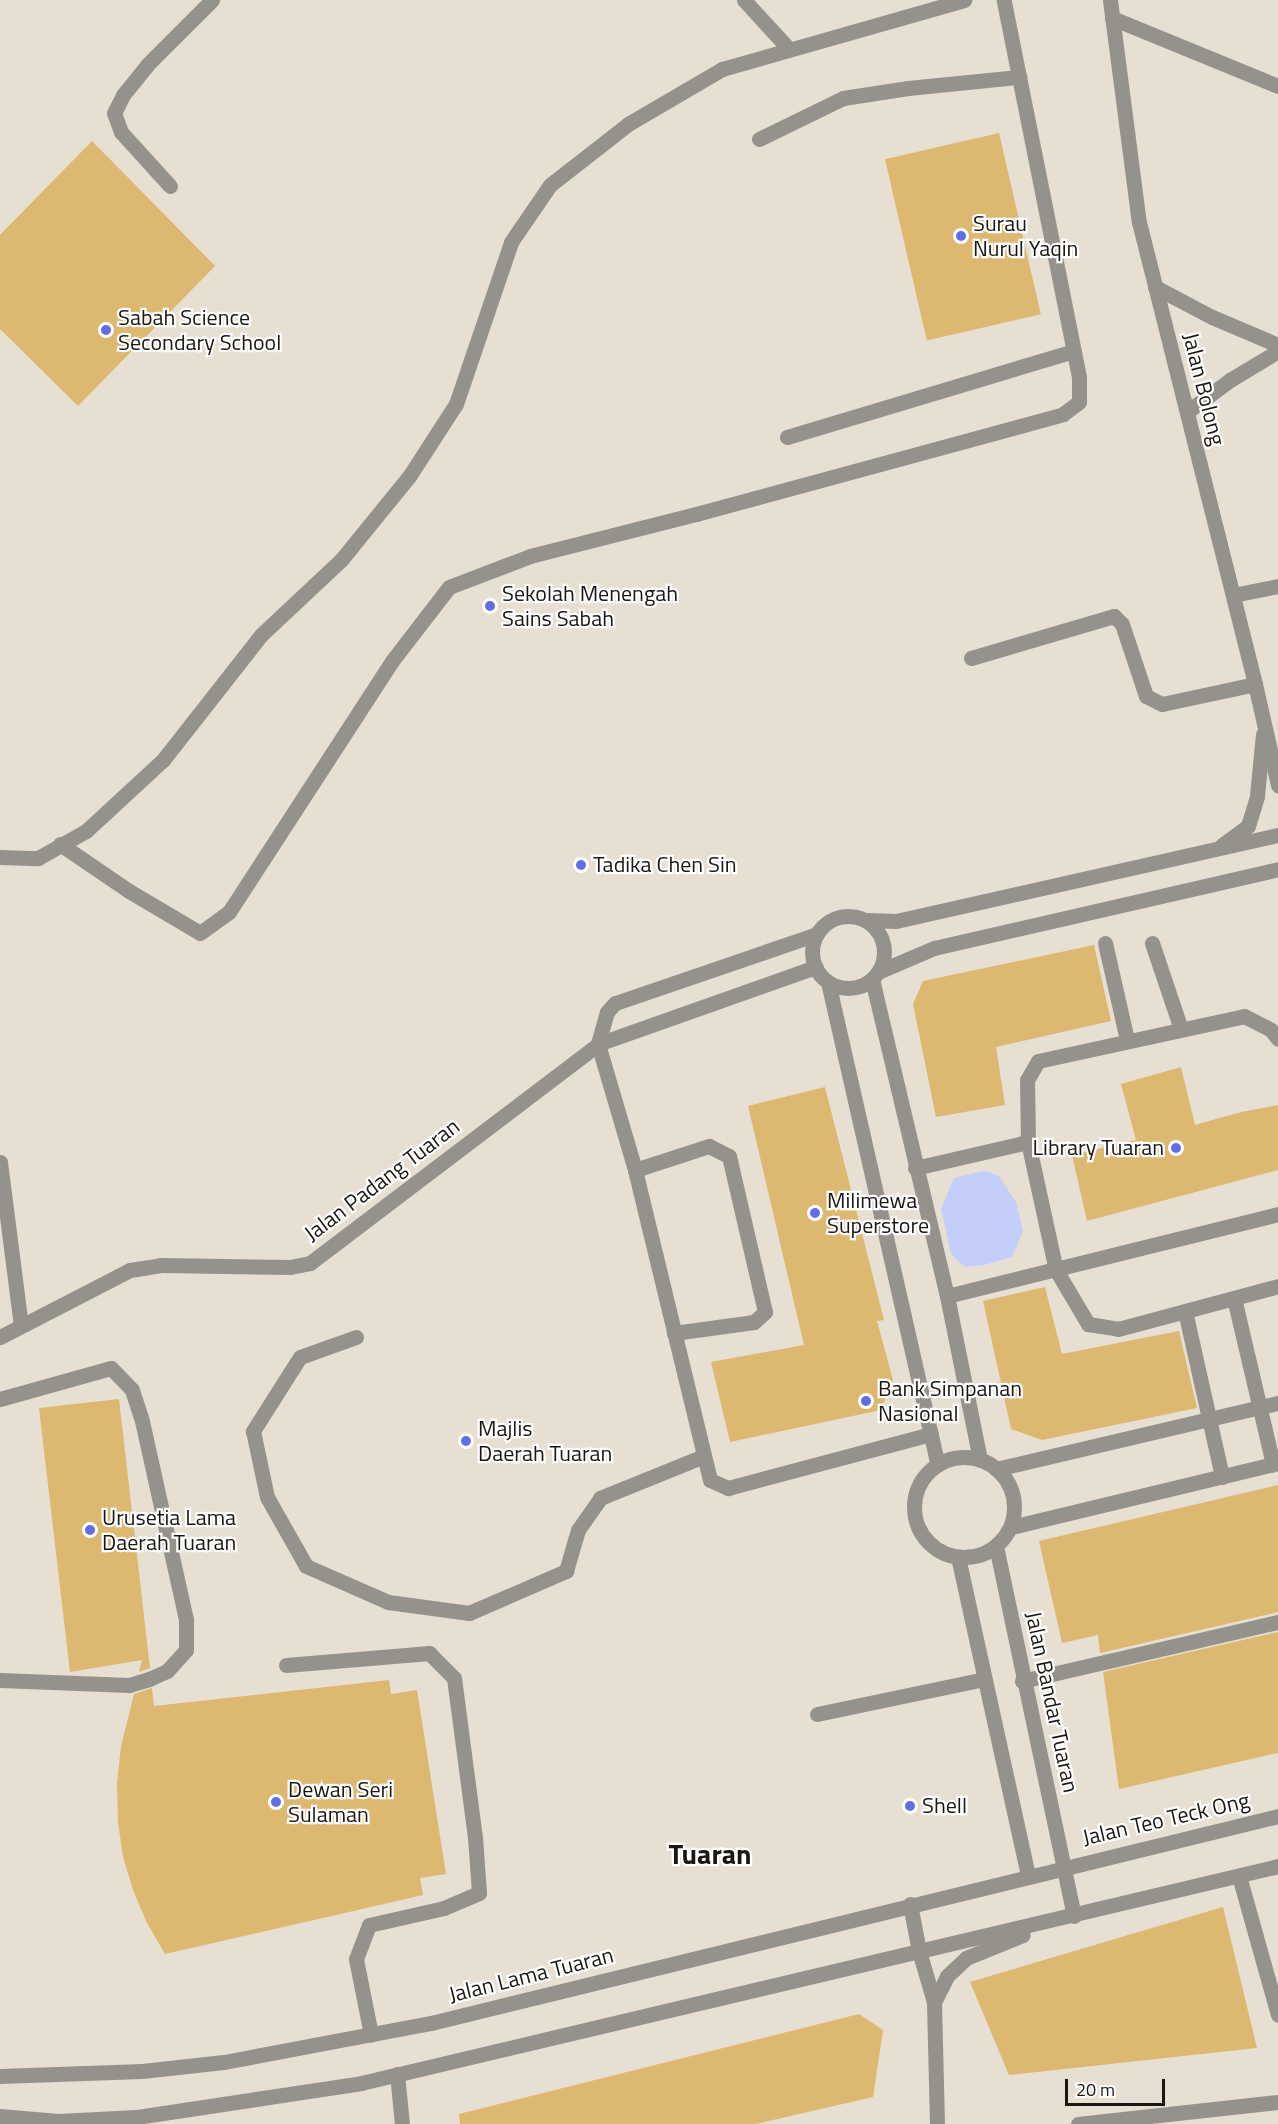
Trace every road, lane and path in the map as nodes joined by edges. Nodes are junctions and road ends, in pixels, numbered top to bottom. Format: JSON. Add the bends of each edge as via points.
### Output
{"nodes":[{"id":1,"x":212,"y":0,"type":"edge"},
{"id":2,"x":744,"y":0,"type":"edge"},
{"id":3,"x":964,"y":0,"type":"edge"},
{"id":4,"x":1004,"y":0,"type":"edge"},
{"id":5,"x":1110,"y":0,"type":"edge"},
{"id":6,"x":930,"y":4,"type":"edge"},
{"id":7,"x":1113,"y":18,"type":"junction"},
{"id":8,"x":788,"y":48,"type":"junction"},
{"id":9,"x":1019,"y":77,"type":"junction"},
{"id":10,"x":1278,"y":86,"type":"edge"},
{"id":11,"x":759,"y":139,"type":"dead end"},
{"id":12,"x":170,"y":186,"type":"dead end"},
{"id":13,"x":1155,"y":287,"type":"junction"},
{"id":14,"x":1278,"y":345,"type":"edge"},
{"id":15,"x":1074,"y":351,"type":"junction"},
{"id":16,"x":1278,"y":351,"type":"edge"},
{"id":17,"x":1187,"y":412,"type":"junction"},
{"id":18,"x":787,"y":437,"type":"dead end"},
{"id":19,"x":1278,"y":586,"type":"edge"},
{"id":20,"x":1233,"y":595,"type":"junction"},
{"id":21,"x":971,"y":658,"type":"dead end"},
{"id":22,"x":1256,"y":684,"type":"junction"},
{"id":23,"x":1265,"y":721,"type":"junction"},
{"id":24,"x":1272,"y":749,"type":"junction"},
{"id":25,"x":1278,"y":764,"type":"edge"},
{"id":26,"x":1278,"y":785,"type":"edge"},
{"id":27,"x":1278,"y":835,"type":"edge"},
{"id":28,"x":60,"y":844,"type":"junction"},
{"id":29,"x":1217,"y":849,"type":"junction"},
{"id":30,"x":0,"y":857,"type":"edge"},
{"id":31,"x":1278,"y":869,"type":"edge"},
{"id":32,"x":866,"y":920,"type":"junction"},
{"id":33,"x":817,"y":934,"type":"junction"},
{"id":34,"x":1105,"y":943,"type":"dead end"},
{"id":35,"x":1152,"y":943,"type":"dead end"},
{"id":36,"x":816,"y":967,"type":"junction"},
{"id":37,"x":876,"y":975,"type":"junction"},
{"id":38,"x":828,"y":982,"type":"junction"},
{"id":39,"x":1181,"y":1029,"type":"junction"},
{"id":40,"x":1278,"y":1039,"type":"edge"},
{"id":41,"x":1127,"y":1040,"type":"junction"},
{"id":42,"x":598,"y":1044,"type":"junction"},
{"id":43,"x":1028,"y":1142,"type":"junction"},
{"id":44,"x":0,"y":1162,"type":"edge"},
{"id":45,"x":915,"y":1168,"type":"junction"},
{"id":46,"x":635,"y":1170,"type":"junction"},
{"id":47,"x":1278,"y":1214,"type":"edge"},
{"id":48,"x":1056,"y":1270,"type":"junction"},
{"id":49,"x":1278,"y":1286,"type":"edge"},
{"id":50,"x":947,"y":1296,"type":"junction"},
{"id":51,"x":1234,"y":1298,"type":"junction"},
{"id":52,"x":1185,"y":1311,"type":"junction"},
{"id":53,"x":21,"y":1326,"type":"junction"},
{"id":54,"x":674,"y":1333,"type":"junction"},
{"id":55,"x":0,"y":1336,"type":"edge"},
{"id":56,"x":356,"y":1337,"type":"dead end"},
{"id":57,"x":0,"y":1399,"type":"edge"},
{"id":58,"x":1278,"y":1403,"type":"edge"},
{"id":59,"x":1260,"y":1407,"type":"junction"},
{"id":60,"x":1211,"y":1418,"type":"junction"},
{"id":61,"x":931,"y":1434,"type":"junction"},
{"id":62,"x":704,"y":1456,"type":"junction"},
{"id":63,"x":980,"y":1460,"type":"junction"},
{"id":64,"x":1276,"y":1464,"type":"edge"},
{"id":65,"x":938,"y":1465,"type":"junction"},
{"id":66,"x":996,"y":1469,"type":"junction"},
{"id":67,"x":1222,"y":1477,"type":"junction"},
{"id":68,"x":1011,"y":1527,"type":"junction"},
{"id":69,"x":996,"y":1546,"type":"junction"},
{"id":70,"x":958,"y":1557,"type":"junction"},
{"id":71,"x":1278,"y":1622,"type":"edge"},
{"id":72,"x":286,"y":1665,"type":"dead end"},
{"id":73,"x":984,"y":1679,"type":"junction"},
{"id":74,"x":0,"y":1680,"type":"edge"},
{"id":75,"x":1022,"y":1680,"type":"junction"},
{"id":76,"x":817,"y":1714,"type":"dead end"},
{"id":77,"x":1278,"y":1816,"type":"edge"},
{"id":78,"x":1065,"y":1866,"type":"junction"},
{"id":79,"x":1278,"y":1866,"type":"edge"},
{"id":80,"x":1028,"y":1875,"type":"junction"},
{"id":81,"x":1239,"y":1876,"type":"junction"},
{"id":82,"x":910,"y":1904,"type":"junction"},
{"id":83,"x":1068,"y":1918,"type":"junction"},
{"id":84,"x":919,"y":1952,"type":"junction"},
{"id":85,"x":934,"y":2002,"type":"junction"},
{"id":86,"x":1278,"y":2015,"type":"edge"},
{"id":87,"x":371,"y":2035,"type":"junction"},
{"id":88,"x":397,"y":2074,"type":"junction"},
{"id":89,"x":0,"y":2076,"type":"edge"},
{"id":90,"x":1278,"y":2102,"type":"edge"},
{"id":91,"x":0,"y":2116,"type":"edge"},
{"id":92,"x":136,"y":2121,"type":"edge"},
{"id":93,"x":402,"y":2124,"type":"edge"},
{"id":94,"x":937,"y":2124,"type":"edge"},
{"id":95,"x":1078,"y":2124,"type":"edge"}],
"edges":[{"from":1,"to":12,"type":"street","via":[[147,65],[114,113],[121,132]]},
{"from":2,"to":8,"type":"street"},
{"from":3,"to":6,"type":"street"},
{"from":4,"to":9,"type":"street"},
{"from":5,"to":7,"type":"street","name":"Jalan Bolong"},
{"from":6,"to":8,"type":"street"},
{"from":7,"to":10,"type":"street"},
{"from":7,"to":13,"type":"street","name":"Jalan Bolong","via":[[1139,222]]},
{"from":8,"to":28,"type":"street","via":[[722,69],[628,124],[549,185],[511,242],[456,404],[410,475],[341,560],[261,635],[163,760],[86,831]]},
{"from":9,"to":11,"type":"street","via":[[843,98]]},
{"from":9,"to":15,"type":"street"},
{"from":13,"to":14,"type":"street"},
{"from":13,"to":17,"type":"street","name":"Jalan Bolong"},
{"from":15,"to":18,"type":"street"},
{"from":15,"to":28,"type":"street","via":[[1079,402],[1063,414],[530,556],[449,587],[392,661],[230,912],[200,933]]},
{"from":16,"to":17,"type":"street"},
{"from":17,"to":20,"type":"street","name":"Jalan Bolong"},
{"from":19,"to":20,"type":"street"},
{"from":20,"to":22,"type":"street","name":"Jalan Bolong"},
{"from":21,"to":22,"type":"street","via":[[1114,616],[1122,624],[1146,696],[1162,704]]},
{"from":22,"to":23,"type":"street","name":"Jalan Bolong"},
{"from":23,"to":24,"type":"street","name":"Jalan Bolong"},
{"from":23,"to":29,"type":"street","via":[[1257,796],[1248,826]]},
{"from":24,"to":25,"type":"street"},
{"from":24,"to":26,"type":"street","name":"Jalan Bolong"},
{"from":27,"to":29,"type":"street"},
{"from":28,"to":30,"type":"street","via":[[38,858]]},
{"from":29,"to":32,"type":"street","via":[[896,921]]},
{"from":31,"to":37,"type":"street","via":[[934,948]]},
{"from":32,"to":33,"type":"street","via":[[855,916],[833,918]]},
{"from":32,"to":37,"type":"street","via":[[883,942],[884,959]]},
{"from":33,"to":36,"type":"street","via":[[812,956]]},
{"from":33,"to":42,"type":"street","via":[[615,1003],[607,1012]]},
{"from":34,"to":41,"type":"street"},
{"from":35,"to":39,"type":"street"},
{"from":36,"to":38,"type":"street"},
{"from":36,"to":42,"type":"street","name":"Jalan Padang Tuaran"},
{"from":37,"to":38,"type":"street","via":[[850,988]]},
{"from":37,"to":45,"type":"street"},
{"from":38,"to":61,"type":"street"},
{"from":39,"to":40,"type":"street","via":[[1244,1016],[1271,1030]]},
{"from":39,"to":41,"type":"street"},
{"from":41,"to":43,"type":"street","via":[[1038,1061],[1027,1080]]},
{"from":42,"to":46,"type":"street"},
{"from":42,"to":53,"type":"street","name":"Jalan Padang Tuaran","via":[[310,1263],[290,1267],[160,1265],[130,1270]]},
{"from":43,"to":45,"type":"street"},
{"from":43,"to":48,"type":"street"},
{"from":44,"to":53,"type":"street"},
{"from":45,"to":50,"type":"street"},
{"from":46,"to":54,"type":"street"},
{"from":46,"to":54,"type":"street","via":[[709,1146],[729,1156],[765,1312],[754,1322]]},
{"from":47,"to":48,"type":"street"},
{"from":48,"to":50,"type":"street"},
{"from":48,"to":52,"type":"street","via":[[1088,1323],[1118,1329]]},
{"from":49,"to":51,"type":"street"},
{"from":50,"to":63,"type":"street"},
{"from":51,"to":52,"type":"street"},
{"from":51,"to":59,"type":"street"},
{"from":52,"to":60,"type":"street"},
{"from":53,"to":55,"type":"street","name":"Jalan Padang Tuaran"},
{"from":54,"to":62,"type":"street"},
{"from":56,"to":62,"type":"street","via":[[300,1357],[253,1431],[267,1497],[306,1566],[388,1602],[469,1613],[566,1571],[578,1530],[600,1498]]},
{"from":57,"to":74,"type":"street","via":[[111,1368],[132,1390],[186,1620],[186,1650],[167,1671],[149,1679],[129,1685]]},
{"from":58,"to":59,"type":"street"},
{"from":59,"to":60,"type":"street"},
{"from":59,"to":64,"type":"street"},
{"from":60,"to":66,"type":"street"},
{"from":60,"to":67,"type":"street"},
{"from":61,"to":62,"type":"street","via":[[728,1488],[710,1480]]},
{"from":61,"to":65,"type":"street"},
{"from":63,"to":65,"type":"street","via":[[966,1457]]},
{"from":63,"to":66,"type":"street"},
{"from":64,"to":67,"type":"street"},
{"from":65,"to":70,"type":"street","via":[[917,1490],[917,1523],[937,1549]]},
{"from":66,"to":68,"type":"street","via":[[1013,1496]]},
{"from":67,"to":68,"type":"street"},
{"from":68,"to":69,"type":"street"},
{"from":69,"to":70,"type":"street","via":[[971,1557]]},
{"from":69,"to":75,"type":"street","name":"Jalan Bandar Tuaran"},
{"from":70,"to":73,"type":"street"},
{"from":71,"to":75,"type":"street"},
{"from":72,"to":87,"type":"street","via":[[429,1653],[454,1678],[479,1893],[444,1908],[369,1925],[356,1959]]},
{"from":73,"to":76,"type":"street"},
{"from":73,"to":80,"type":"street"},
{"from":75,"to":78,"type":"street","name":"Jalan Bandar Tuaran"},
{"from":77,"to":78,"type":"street","name":"Jalan Teo Teck Ong"},
{"from":78,"to":80,"type":"street","name":"Jalan Lama Tuaran"},
{"from":78,"to":83,"type":"street","name":"Jalan Bandar Tuaran"},
{"from":79,"to":81,"type":"street"},
{"from":80,"to":82,"type":"street","name":"Jalan Lama Tuaran"},
{"from":81,"to":83,"type":"street"},
{"from":81,"to":86,"type":"street"},
{"from":82,"to":84,"type":"street"},
{"from":82,"to":87,"type":"street","name":"Jalan Lama Tuaran"},
{"from":83,"to":84,"type":"street"},
{"from":83,"to":85,"type":"street","via":[[966,1958],[947,1976]]},
{"from":84,"to":85,"type":"street"},
{"from":84,"to":88,"type":"street"},
{"from":85,"to":94,"type":"street"},
{"from":87,"to":89,"type":"street","name":"Jalan Lama Tuaran","via":[[224,2062],[142,2071]]},
{"from":88,"to":92,"type":"street"},
{"from":88,"to":93,"type":"street"},
{"from":90,"to":95,"type":"street"},
{"from":91,"to":92,"type":"street"}]}
